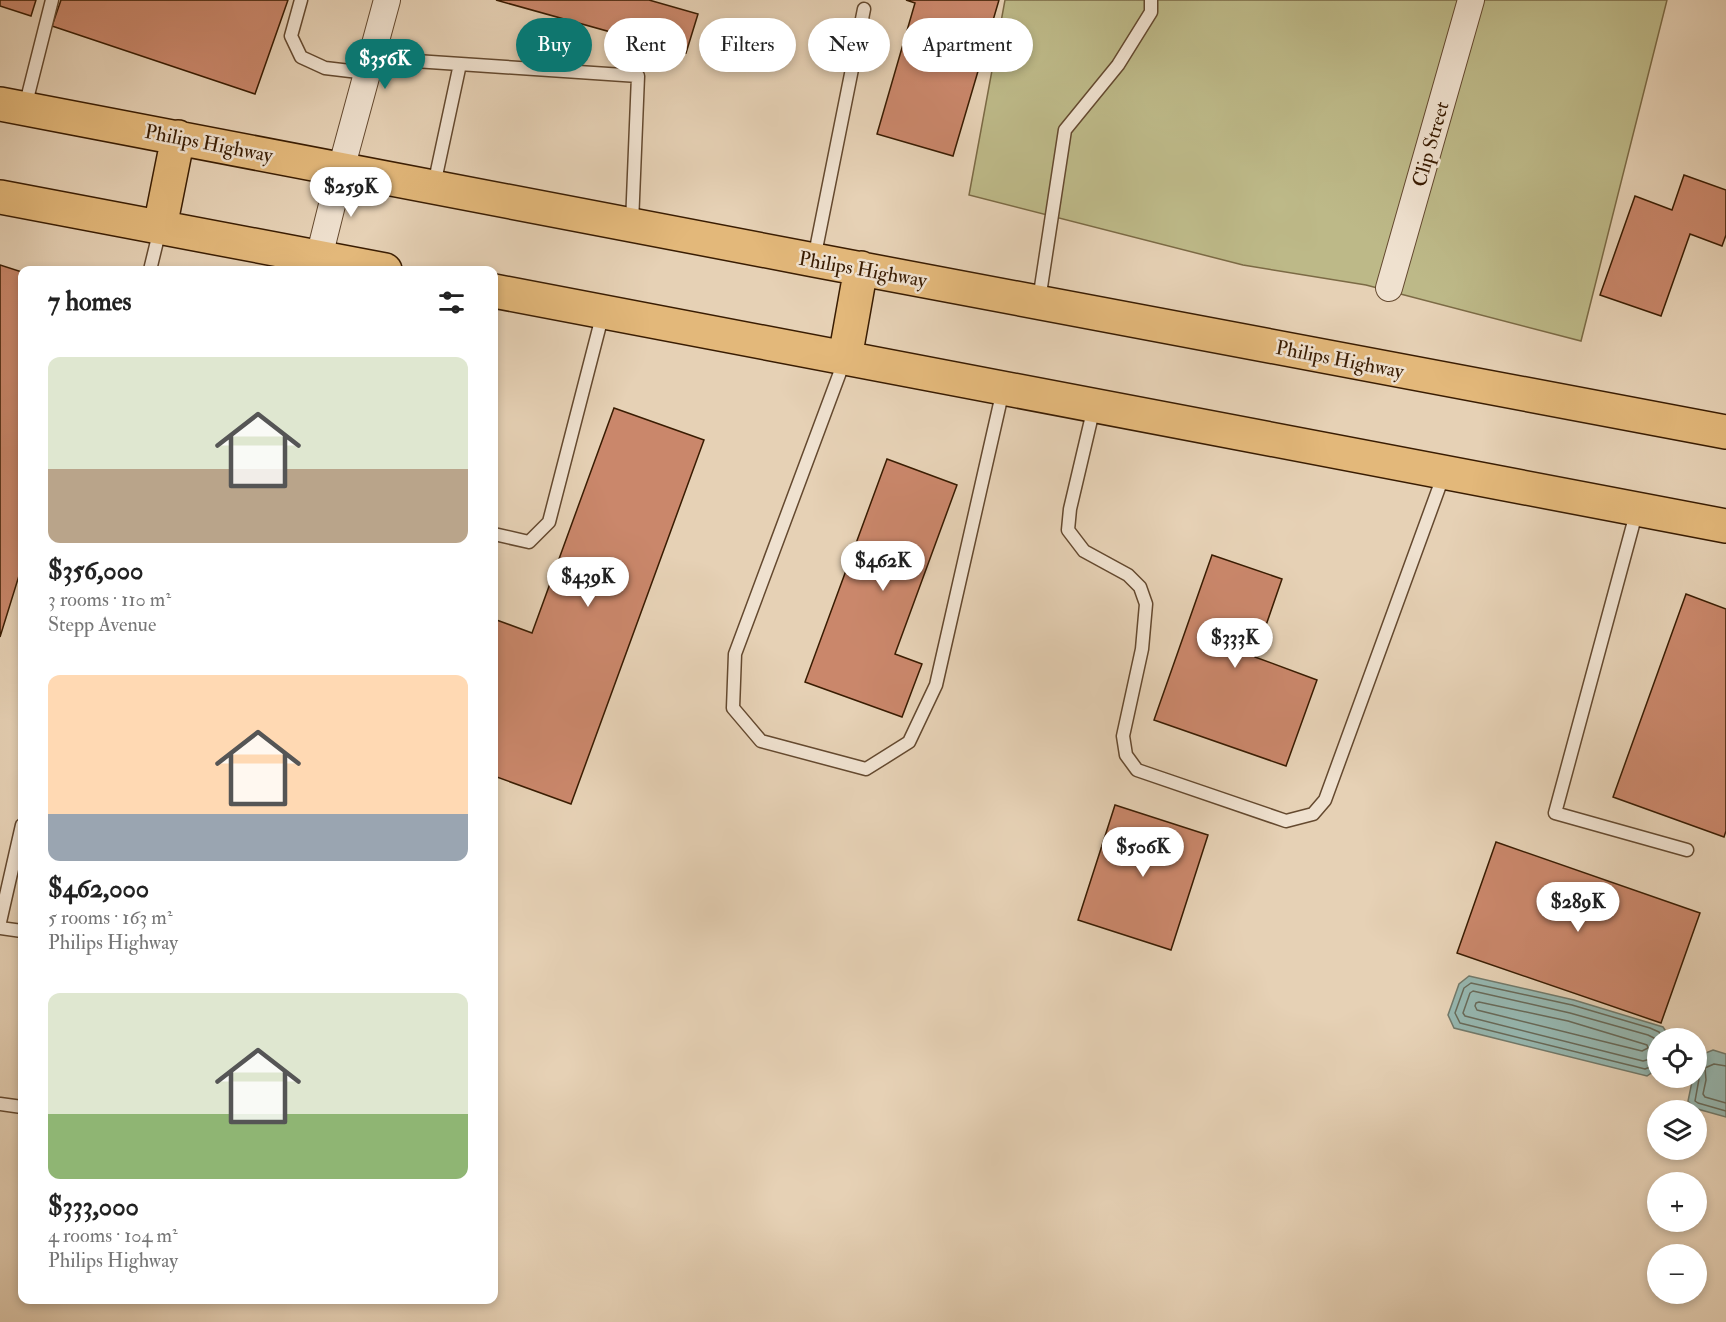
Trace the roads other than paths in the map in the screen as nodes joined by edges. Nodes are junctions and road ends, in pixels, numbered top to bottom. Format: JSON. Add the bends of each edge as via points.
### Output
{"nodes":[{"id":1,"x":52,"y":0,"type":"edge"},
{"id":2,"x":301,"y":0,"type":"edge"},
{"id":3,"x":387,"y":0,"type":"edge"},
{"id":4,"x":1151,"y":0,"type":"edge"},
{"id":5,"x":1471,"y":0,"type":"edge"},
{"id":6,"x":864,"y":9,"type":"dead end"},
{"id":7,"x":460,"y":64,"type":"junction"},
{"id":8,"x":369,"y":65,"type":"junction"},
{"id":9,"x":12,"y":106,"type":"edge"},
{"id":10,"x":178,"y":137,"type":"junction"},
{"id":11,"x":341,"y":169,"type":"junction"},
{"id":12,"x":434,"y":186,"type":"junction"},
{"id":13,"x":0,"y":197,"type":"edge"},
{"id":14,"x":632,"y":225,"type":"junction"},
{"id":15,"x":160,"y":227,"type":"junction"},
{"id":16,"x":319,"y":257,"type":"junction"},
{"id":17,"x":814,"y":260,"type":"junction"},
{"id":18,"x":151,"y":266,"type":"edge"},
{"id":19,"x":365,"y":266,"type":"edge"},
{"id":20,"x":861,"y":268,"type":"junction"},
{"id":21,"x":1389,"y":288,"type":"dead end"},
{"id":22,"x":498,"y":292,"type":"edge"},
{"id":23,"x":1038,"y":301,"type":"junction"},
{"id":24,"x":603,"y":312,"type":"junction"},
{"id":25,"x":845,"y":358,"type":"junction"},
{"id":26,"x":1003,"y":388,"type":"junction"},
{"id":27,"x":1094,"y":406,"type":"junction"},
{"id":28,"x":1726,"y":432,"type":"edge"},
{"id":29,"x":1444,"y":472,"type":"junction"},
{"id":30,"x":1638,"y":509,"type":"junction"},
{"id":31,"x":1726,"y":526,"type":"edge"},
{"id":32,"x":498,"y":535,"type":"edge"},
{"id":33,"x":18,"y":843,"type":"edge"},
{"id":34,"x":1688,"y":850,"type":"dead end"},
{"id":35,"x":0,"y":922,"type":"edge"},
{"id":36,"x":0,"y":928,"type":"edge"},
{"id":37,"x":18,"y":930,"type":"edge"},
{"id":38,"x":0,"y":1104,"type":"edge"},
{"id":39,"x":18,"y":1106,"type":"edge"}],
"edges":[{"from":1,"to":9,"type":"lane"},
{"from":2,"to":8,"type":"lane","via":[[291,36],[301,57],[325,68]]},
{"from":3,"to":8,"type":"street"},
{"from":4,"to":23,"type":"lane","via":[[1151,12],[1118,65],[1065,130]]},
{"from":5,"to":21,"type":"street","name":"Clip Street"},
{"from":6,"to":17,"type":"lane"},
{"from":7,"to":8,"type":"lane"},
{"from":7,"to":12,"type":"lane"},
{"from":7,"to":14,"type":"lane","via":[[638,76]]},
{"from":8,"to":11,"type":"street"},
{"from":9,"to":10,"type":"main road","name":"Philips Highway"},
{"from":10,"to":11,"type":"main road","name":"Philips Highway"},
{"from":10,"to":15,"type":"main road"},
{"from":11,"to":12,"type":"main road","name":"Philips Highway"},
{"from":11,"to":16,"type":"street"},
{"from":12,"to":14,"type":"main road","name":"Philips Highway"},
{"from":13,"to":15,"type":"main road"},
{"from":14,"to":17,"type":"main road","name":"Philips Highway"},
{"from":15,"to":16,"type":"main road"},
{"from":15,"to":18,"type":"lane"},
{"from":16,"to":19,"type":"main road"},
{"from":17,"to":20,"type":"main road","name":"Philips Highway"},
{"from":20,"to":23,"type":"main road","name":"Philips Highway"},
{"from":20,"to":25,"type":"main road"},
{"from":22,"to":24,"type":"main road"},
{"from":23,"to":28,"type":"main road","name":"Philips Highway"},
{"from":24,"to":25,"type":"main road"},
{"from":24,"to":32,"type":"lane","via":[[549,522],[529,542]]},
{"from":25,"to":26,"type":"main road"},
{"from":25,"to":26,"type":"lane","via":[[735,654],[733,708],[761,741],[866,769],[909,742],[936,685]]},
{"from":26,"to":27,"type":"main road"},
{"from":27,"to":29,"type":"main road"},
{"from":27,"to":29,"type":"lane","via":[[1068,530],[1084,551],[1140,586],[1146,604],[1142,649],[1123,736],[1126,755],[1137,770],[1286,821],[1312,814],[1325,800]]},
{"from":29,"to":30,"type":"main road"},
{"from":30,"to":31,"type":"main road"},
{"from":30,"to":34,"type":"lane","via":[[1555,813]]},
{"from":33,"to":35,"type":"lane"},
{"from":36,"to":37,"type":"lane"},
{"from":38,"to":39,"type":"lane"}]}
